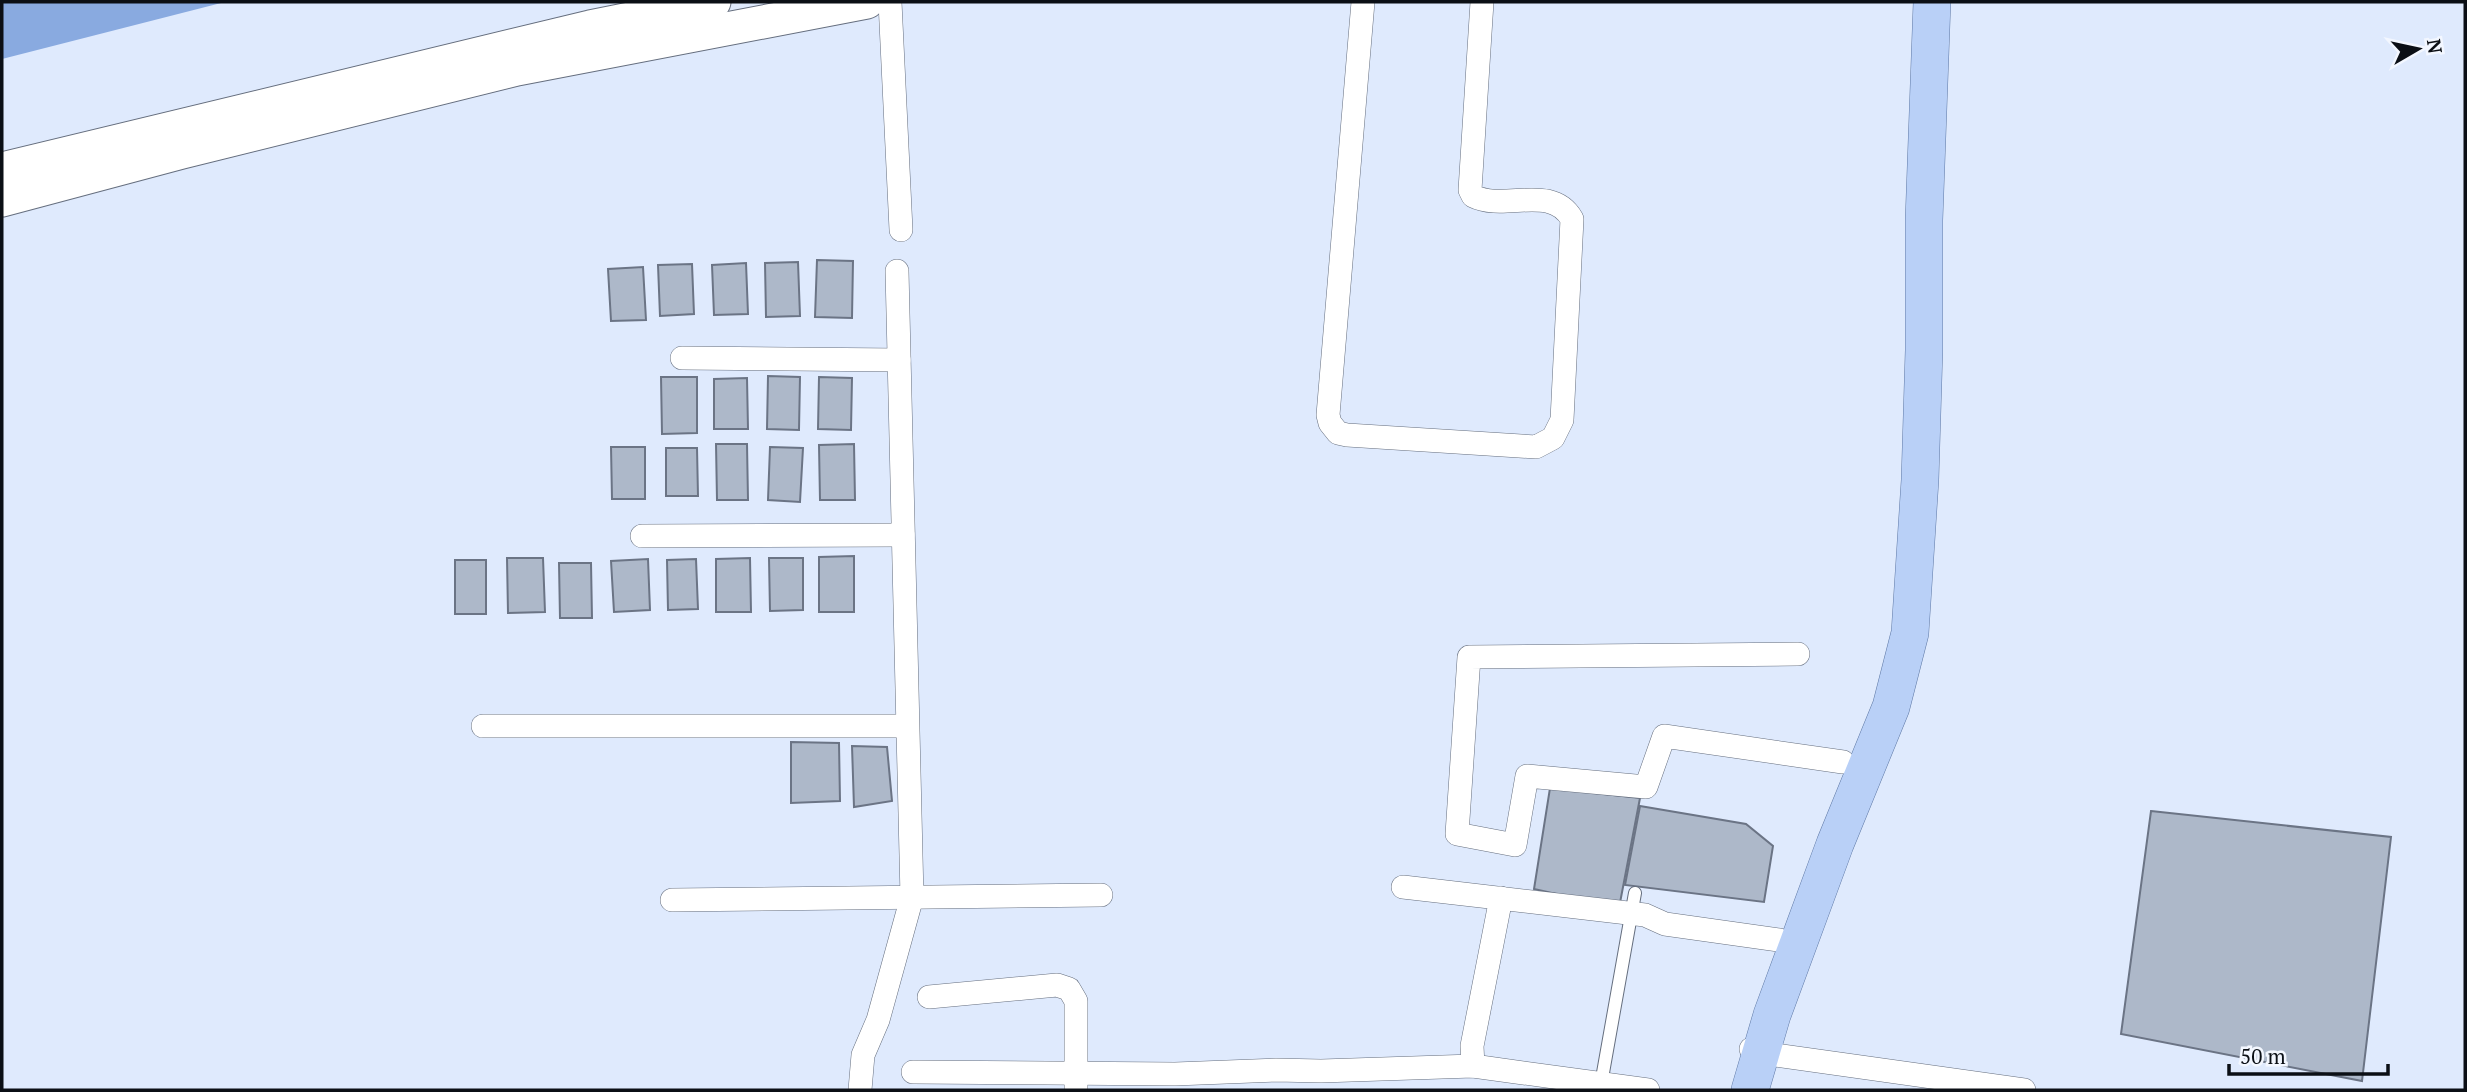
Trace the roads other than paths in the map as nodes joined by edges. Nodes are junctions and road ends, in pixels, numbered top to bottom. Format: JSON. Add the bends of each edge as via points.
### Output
{"nodes":[{"id":1,"x":714,"y":2,"type":"edge"},
{"id":2,"x":867,"y":2,"type":"edge"},
{"id":3,"x":890,"y":2,"type":"edge"},
{"id":4,"x":1363,"y":2,"type":"edge"},
{"id":5,"x":1482,"y":2,"type":"edge"},
{"id":6,"x":1915,"y":2,"type":"edge"},
{"id":7,"x":1932,"y":2,"type":"edge"},
{"id":8,"x":593,"y":40,"type":"junction"},
{"id":9,"x":2,"y":169,"type":"edge"},
{"id":10,"x":2,"y":200,"type":"edge"},
{"id":11,"x":901,"y":230,"type":"dead end"},
{"id":12,"x":897,"y":271,"type":"dead end"},
{"id":13,"x":682,"y":358,"type":"dead end"},
{"id":14,"x":899,"y":360,"type":"junction"},
{"id":15,"x":903,"y":535,"type":"junction"},
{"id":16,"x":642,"y":536,"type":"dead end"},
{"id":17,"x":1798,"y":654,"type":"dead end"},
{"id":18,"x":483,"y":726,"type":"dead end"},
{"id":19,"x":907,"y":726,"type":"junction"},
{"id":20,"x":1843,"y":762,"type":"junction"},
{"id":21,"x":1403,"y":887,"type":"dead end"},
{"id":22,"x":1101,"y":895,"type":"dead end"},
{"id":23,"x":912,"y":897,"type":"junction"},
{"id":24,"x":1502,"y":898,"type":"junction"},
{"id":25,"x":672,"y":900,"type":"dead end"},
{"id":26,"x":1633,"y":903,"type":"junction"},
{"id":27,"x":1779,"y":940,"type":"junction"},
{"id":28,"x":929,"y":998,"type":"dead end"},
{"id":29,"x":1753,"y":1050,"type":"junction"},
{"id":30,"x":1473,"y":1066,"type":"junction"},
{"id":31,"x":913,"y":1072,"type":"dead end"},
{"id":32,"x":1277,"y":1080,"type":"edge"},
{"id":33,"x":1076,"y":1082,"type":"edge"},
{"id":34,"x":1601,"y":1084,"type":"junction"},
{"id":35,"x":860,"y":1090,"type":"edge"},
{"id":36,"x":1648,"y":1090,"type":"edge"},
{"id":37,"x":1730,"y":1090,"type":"edge"},
{"id":38,"x":1750,"y":1090,"type":"edge"},
{"id":39,"x":2024,"y":1090,"type":"edge"}],
"edges":[{"from":1,"to":8,"type":"main road"},
{"from":2,"to":8,"type":"main road"},
{"from":3,"to":11,"type":"street"},
{"from":4,"to":5,"type":"street","via":[[1329,423],[1347,435],[1536,447],[1553,438],[1562,420],[1572,219],[1549,200],[1485,200],[1473,197],[1470,190]]},
{"from":6,"to":20,"type":"main road","via":[[1898,515],[1883,644],[1872,688]]},
{"from":7,"to":29,"type":"main road","via":[[1920,480],[1910,633],[1891,707],[1772,1015]]},
{"from":8,"to":9,"type":"main road"},
{"from":8,"to":10,"type":"main road","via":[[517,69]]},
{"from":12,"to":14,"type":"street"},
{"from":13,"to":14,"type":"street"},
{"from":14,"to":15,"type":"street"},
{"from":15,"to":16,"type":"street"},
{"from":15,"to":19,"type":"street"},
{"from":17,"to":20,"type":"street","via":[[1469,657],[1457,834],[1515,845],[1527,776],[1646,787],[1664,736]]},
{"from":18,"to":19,"type":"street"},
{"from":19,"to":23,"type":"street"},
{"from":20,"to":27,"type":"main road"},
{"from":21,"to":24,"type":"street"},
{"from":22,"to":23,"type":"street"},
{"from":23,"to":25,"type":"street"},
{"from":23,"to":35,"type":"street","via":[[878,1020],[863,1055]]},
{"from":24,"to":26,"type":"street"},
{"from":24,"to":30,"type":"street","via":[[1472,1046]]},
{"from":26,"to":27,"type":"street","via":[[1645,915],[1665,923]]},
{"from":26,"to":34,"type":"lane"},
{"from":27,"to":29,"type":"main road"},
{"from":28,"to":33,"type":"street","via":[[1057,985],[1069,989],[1076,1001]]},
{"from":29,"to":37,"type":"main road"},
{"from":29,"to":38,"type":"main road"},
{"from":29,"to":39,"type":"street"},
{"from":30,"to":32,"type":"street","via":[[1321,1071]]},
{"from":30,"to":34,"type":"street"},
{"from":31,"to":33,"type":"street"},
{"from":32,"to":33,"type":"street","via":[[1175,1074]]},
{"from":34,"to":36,"type":"street"}]}
